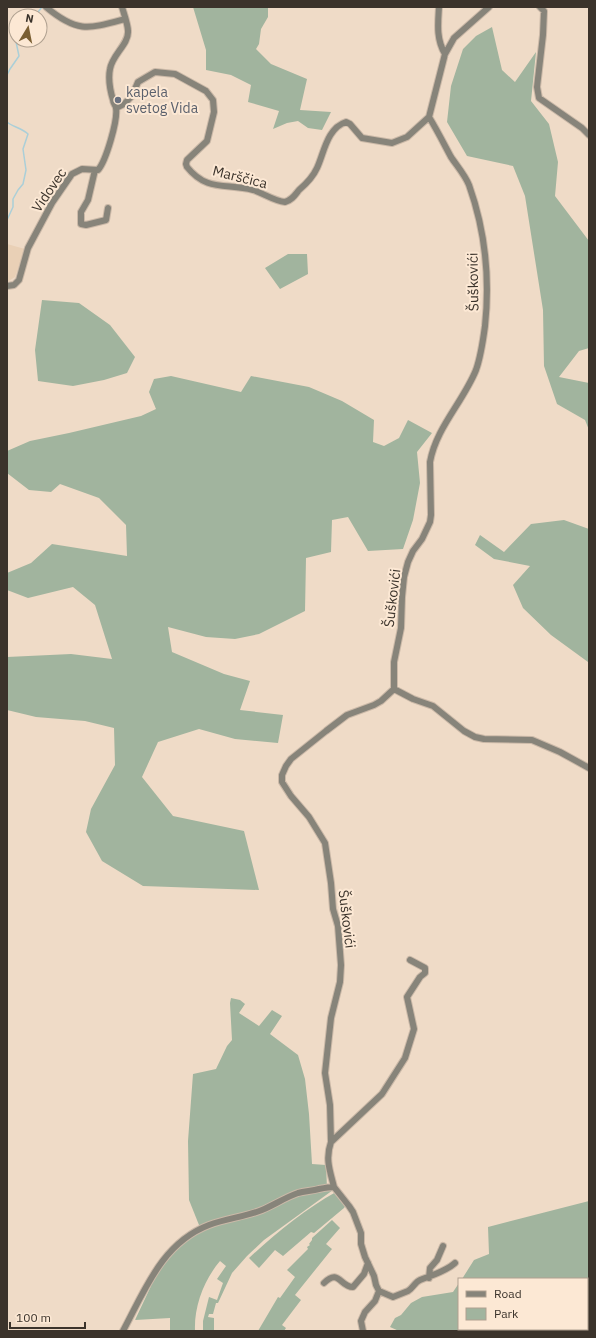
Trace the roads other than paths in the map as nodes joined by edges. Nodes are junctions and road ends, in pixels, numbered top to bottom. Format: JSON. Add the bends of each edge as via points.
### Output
{"nodes":[{"id":1,"x":46,"y":7,"type":"edge"},
{"id":2,"x":122,"y":7,"type":"edge"},
{"id":3,"x":439,"y":7,"type":"edge"},
{"id":4,"x":489,"y":7,"type":"edge"},
{"id":5,"x":540,"y":7,"type":"edge"},
{"id":6,"x":125,"y":19,"type":"junction"},
{"id":7,"x":445,"y":54,"type":"junction"},
{"id":8,"x":116,"y":108,"type":"junction"},
{"id":9,"x":430,"y":117,"type":"junction"},
{"id":10,"x":589,"y":135,"type":"edge"},
{"id":11,"x":95,"y":170,"type":"junction"},
{"id":12,"x":108,"y":208,"type":"dead end"},
{"id":13,"x":7,"y":286,"type":"edge"},
{"id":14,"x":394,"y":689,"type":"junction"},
{"id":15,"x":589,"y":768,"type":"edge"},
{"id":16,"x":410,"y":960,"type":"dead end"},
{"id":17,"x":331,"y":1142,"type":"junction"},
{"id":18,"x":334,"y":1187,"type":"junction"},
{"id":19,"x":443,"y":1246,"type":"dead end"},
{"id":20,"x":368,"y":1263,"type":"junction"},
{"id":21,"x":455,"y":1263,"type":"dead end"},
{"id":22,"x":429,"y":1278,"type":"junction"},
{"id":23,"x":324,"y":1283,"type":"dead end"},
{"id":24,"x":378,"y":1291,"type":"junction"},
{"id":25,"x":124,"y":1331,"type":"edge"},
{"id":26,"x":363,"y":1331,"type":"edge"}],
"edges":[{"from":1,"to":6,"type":"street","via":[[70,23],[82,26],[95,27]]},
{"from":2,"to":6,"type":"street"},
{"from":3,"to":7,"type":"street","via":[[438,36]]},
{"from":4,"to":7,"type":"street","via":[[454,38]]},
{"from":5,"to":10,"type":"street","via":[[544,11],[537,87],[539,98]]},
{"from":6,"to":8,"type":"street","via":[[128,31],[126,40],[110,69],[110,88]]},
{"from":7,"to":9,"type":"street"},
{"from":8,"to":9,"type":"street","name":"Marščica","via":[[132,96],[138,82],[155,72],[175,74],[206,91],[211,95],[215,107],[207,141],[187,160],[189,169],[212,185],[251,190],[285,202],[292,199],[314,174],[328,140],[344,122],[350,124],[362,138],[392,143],[407,137]]},
{"from":8,"to":11,"type":"street","via":[[108,150],[101,166]]},
{"from":9,"to":14,"type":"street","name":"Šuškovići","via":[[468,184],[473,200],[486,262],[486,309],[483,342],[477,366],[431,454],[430,522],[408,562],[404,577],[401,628],[394,662]]},
{"from":11,"to":12,"type":"street","via":[[88,200],[81,212],[81,224],[106,220]]},
{"from":11,"to":13,"type":"street","name":"Vidovec","via":[[82,169],[72,174],[52,203],[28,248],[19,280],[14,285]]},
{"from":14,"to":15,"type":"street","via":[[433,706],[474,737],[532,740]]},
{"from":14,"to":17,"type":"street","name":"Šuškovići","via":[[374,705],[347,715],[326,731],[291,759],[282,775],[282,782],[325,843],[338,930],[340,982],[331,1018],[325,1073],[330,1105]]},
{"from":16,"to":17,"type":"street","via":[[425,968],[425,973],[407,997],[414,1029],[405,1058],[382,1094]]},
{"from":17,"to":18,"type":"street","name":"Šuškovići","via":[[328,1165]]},
{"from":18,"to":20,"type":"street","via":[[353,1212]]},
{"from":18,"to":25,"type":"street","via":[[298,1193],[264,1210],[208,1225],[189,1235],[169,1252],[150,1277]]},
{"from":19,"to":22,"type":"street","via":[[430,1268]]},
{"from":20,"to":23,"type":"street","via":[[364,1274],[353,1287],[348,1287],[333,1277]]},
{"from":20,"to":24,"type":"street"},
{"from":21,"to":22,"type":"street"},
{"from":22,"to":24,"type":"street","via":[[419,1280],[409,1290],[393,1297]]},
{"from":24,"to":26,"type":"street","via":[[374,1301],[364,1312],[361,1321]]}]}
